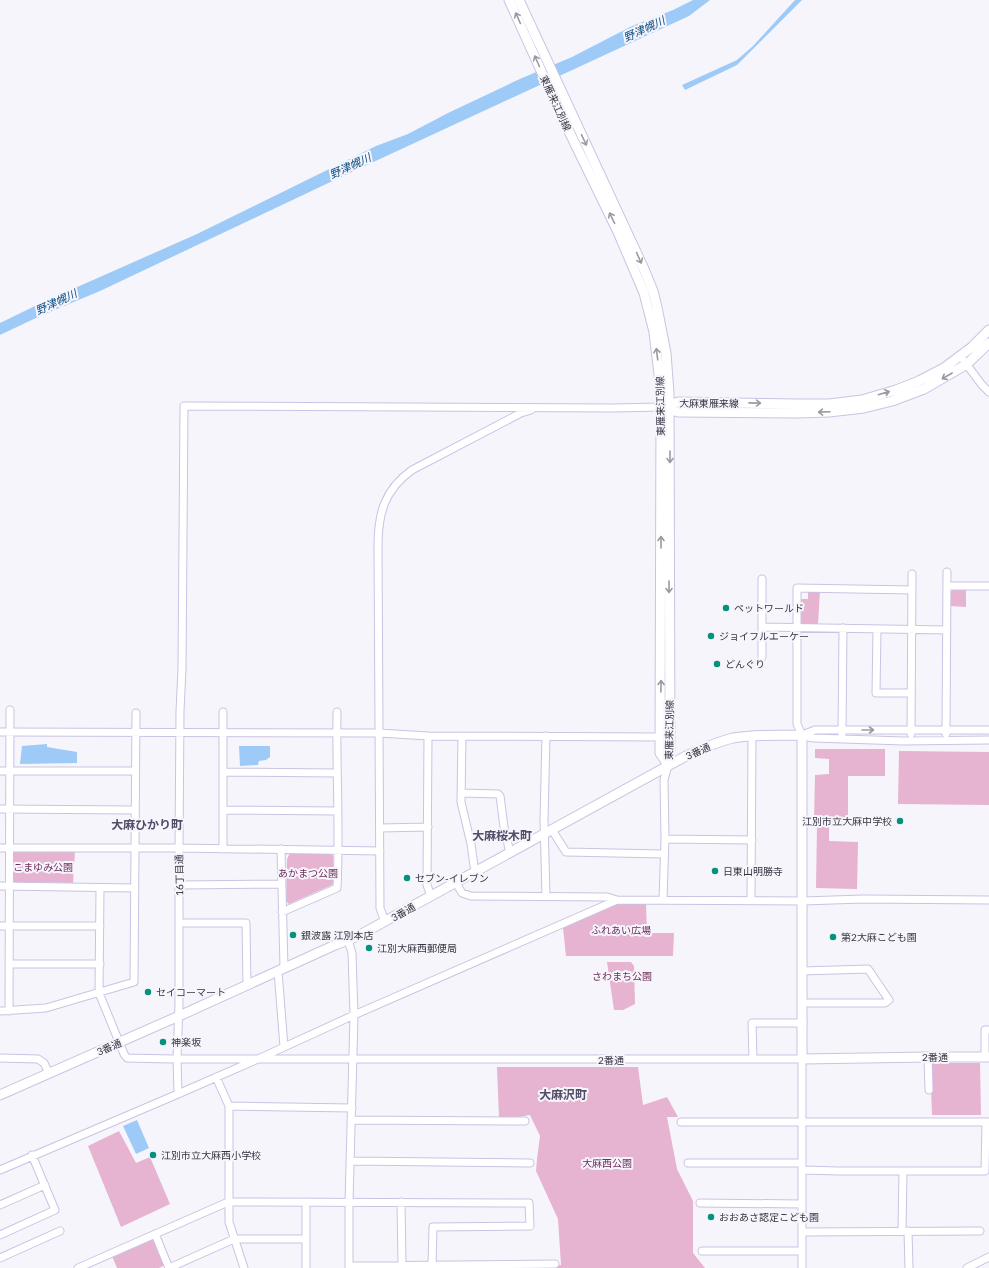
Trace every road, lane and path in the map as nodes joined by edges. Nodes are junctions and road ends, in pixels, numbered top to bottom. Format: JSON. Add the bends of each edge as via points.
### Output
{"nodes":[{"id":1,"x":509,"y":0,"type":"edge"},
{"id":2,"x":519,"y":0,"type":"edge"},
{"id":3,"x":530,"y":34,"type":"junction"},
{"id":4,"x":989,"y":330,"type":"edge"},
{"id":5,"x":989,"y":343,"type":"edge"},
{"id":6,"x":960,"y":357,"type":"junction"},
{"id":7,"x":966,"y":364,"type":"junction"},
{"id":8,"x":989,"y":392,"type":"edge"},
{"id":9,"x":667,"y":407,"type":"junction"},
{"id":10,"x":543,"y":408,"type":"junction"},
{"id":11,"x":947,"y":572,"type":"dead end"},
{"id":12,"x":912,"y":574,"type":"dead end"},
{"id":13,"x":762,"y":579,"type":"dead end"},
{"id":14,"x":947,"y":586,"type":"junction"},
{"id":15,"x":989,"y":586,"type":"edge"},
{"id":16,"x":912,"y":590,"type":"junction"},
{"id":17,"x":762,"y":627,"type":"junction"},
{"id":18,"x":797,"y":628,"type":"junction"},
{"id":19,"x":843,"y":628,"type":"junction"},
{"id":20,"x":877,"y":629,"type":"junction"},
{"id":21,"x":912,"y":629,"type":"junction"},
{"id":22,"x":946,"y":630,"type":"junction"},
{"id":23,"x":762,"y":657,"type":"dead end"},
{"id":24,"x":911,"y":693,"type":"junction"},
{"id":25,"x":10,"y":710,"type":"dead end"},
{"id":26,"x":223,"y":712,"type":"dead end"},
{"id":27,"x":337,"y":712,"type":"dead end"},
{"id":28,"x":136,"y":713,"type":"dead end"},
{"id":29,"x":842,"y":730,"type":"junction"},
{"id":30,"x":911,"y":730,"type":"junction"},
{"id":31,"x":946,"y":730,"type":"junction"},
{"id":32,"x":989,"y":730,"type":"edge"},
{"id":33,"x":0,"y":732,"type":"edge"},
{"id":34,"x":10,"y":732,"type":"junction"},
{"id":35,"x":135,"y":732,"type":"junction"},
{"id":36,"x":180,"y":733,"type":"junction"},
{"id":37,"x":223,"y":733,"type":"junction"},
{"id":38,"x":379,"y":733,"type":"junction"},
{"id":39,"x":337,"y":734,"type":"junction"},
{"id":40,"x":428,"y":736,"type":"junction"},
{"id":41,"x":462,"y":736,"type":"junction"},
{"id":42,"x":546,"y":736,"type":"junction"},
{"id":43,"x":752,"y":736,"type":"junction"},
{"id":44,"x":802,"y":736,"type":"junction"},
{"id":45,"x":660,"y":737,"type":"junction"},
{"id":46,"x":842,"y":739,"type":"junction"},
{"id":47,"x":946,"y":740,"type":"junction"},
{"id":48,"x":989,"y":740,"type":"edge"},
{"id":49,"x":910,"y":741,"type":"junction"},
{"id":50,"x":668,"y":765,"type":"junction"},
{"id":51,"x":0,"y":771,"type":"edge"},
{"id":52,"x":10,"y":771,"type":"junction"},
{"id":53,"x":135,"y":771,"type":"junction"},
{"id":54,"x":223,"y":772,"type":"junction"},
{"id":55,"x":337,"y":773,"type":"junction"},
{"id":56,"x":461,"y":793,"type":"junction"},
{"id":57,"x":0,"y":809,"type":"edge"},
{"id":58,"x":9,"y":810,"type":"junction"},
{"id":59,"x":134,"y":810,"type":"junction"},
{"id":60,"x":223,"y":810,"type":"junction"},
{"id":61,"x":337,"y":811,"type":"junction"},
{"id":62,"x":428,"y":827,"type":"junction"},
{"id":63,"x":380,"y":828,"type":"junction"},
{"id":64,"x":549,"y":832,"type":"junction"},
{"id":65,"x":665,"y":839,"type":"junction"},
{"id":66,"x":752,"y":840,"type":"junction"},
{"id":67,"x":0,"y":848,"type":"edge"},
{"id":68,"x":9,"y":848,"type":"junction"},
{"id":69,"x":134,"y":848,"type":"junction"},
{"id":70,"x":179,"y":848,"type":"junction"},
{"id":71,"x":223,"y":849,"type":"junction"},
{"id":72,"x":281,"y":849,"type":"junction"},
{"id":73,"x":339,"y":850,"type":"junction"},
{"id":74,"x":380,"y":851,"type":"junction"},
{"id":75,"x":510,"y":853,"type":"junction"},
{"id":76,"x":664,"y":854,"type":"junction"},
{"id":77,"x":474,"y":873,"type":"junction"},
{"id":78,"x":456,"y":883,"type":"junction"},
{"id":79,"x":282,"y":884,"type":"junction"},
{"id":80,"x":179,"y":885,"type":"junction"},
{"id":81,"x":0,"y":886,"type":"edge"},
{"id":82,"x":9,"y":886,"type":"junction"},
{"id":83,"x":100,"y":888,"type":"junction"},
{"id":84,"x":135,"y":888,"type":"junction"},
{"id":85,"x":431,"y":896,"type":"junction"},
{"id":86,"x":546,"y":896,"type":"junction"},
{"id":87,"x":617,"y":900,"type":"junction"},
{"id":88,"x":664,"y":900,"type":"junction"},
{"id":89,"x":752,"y":900,"type":"junction"},
{"id":90,"x":989,"y":900,"type":"edge"},
{"id":91,"x":803,"y":901,"type":"junction"},
{"id":92,"x":282,"y":912,"type":"junction"},
{"id":93,"x":385,"y":922,"type":"junction"},
{"id":94,"x":180,"y":923,"type":"junction"},
{"id":95,"x":0,"y":926,"type":"edge"},
{"id":96,"x":9,"y":926,"type":"junction"},
{"id":97,"x":100,"y":926,"type":"junction"},
{"id":98,"x":348,"y":940,"type":"junction"},
{"id":99,"x":9,"y":964,"type":"junction"},
{"id":100,"x":100,"y":964,"type":"junction"},
{"id":101,"x":281,"y":970,"type":"junction"},
{"id":102,"x":802,"y":971,"type":"junction"},
{"id":103,"x":247,"y":986,"type":"junction"},
{"id":104,"x":99,"y":993,"type":"junction"},
{"id":105,"x":803,"y":1004,"type":"junction"},
{"id":106,"x":0,"y":1011,"type":"edge"},
{"id":107,"x":9,"y":1011,"type":"junction"},
{"id":108,"x":354,"y":1014,"type":"junction"},
{"id":109,"x":179,"y":1016,"type":"junction"},
{"id":110,"x":803,"y":1023,"type":"junction"},
{"id":111,"x":989,"y":1030,"type":"edge"},
{"id":112,"x":120,"y":1042,"type":"junction"},
{"id":113,"x":284,"y":1047,"type":"junction"},
{"id":114,"x":928,"y":1056,"type":"junction"},
{"id":115,"x":987,"y":1057,"type":"edge"},
{"id":116,"x":0,"y":1058,"type":"edge"},
{"id":117,"x":177,"y":1059,"type":"junction"},
{"id":118,"x":258,"y":1059,"type":"junction"},
{"id":119,"x":753,"y":1059,"type":"junction"},
{"id":120,"x":802,"y":1059,"type":"junction"},
{"id":121,"x":353,"y":1060,"type":"junction"},
{"id":122,"x":49,"y":1073,"type":"junction"},
{"id":123,"x":216,"y":1077,"type":"junction"},
{"id":124,"x":929,"y":1090,"type":"dead end"},
{"id":125,"x":178,"y":1094,"type":"junction"},
{"id":126,"x":0,"y":1095,"type":"edge"},
{"id":127,"x":229,"y":1106,"type":"junction"},
{"id":128,"x":352,"y":1108,"type":"junction"},
{"id":129,"x":351,"y":1120,"type":"junction"},
{"id":130,"x":525,"y":1121,"type":"dead end"},
{"id":131,"x":681,"y":1122,"type":"dead end"},
{"id":132,"x":802,"y":1122,"type":"junction"},
{"id":133,"x":987,"y":1122,"type":"edge"},
{"id":134,"x":32,"y":1155,"type":"junction"},
{"id":135,"x":350,"y":1161,"type":"junction"},
{"id":136,"x":530,"y":1163,"type":"dead end"},
{"id":137,"x":688,"y":1163,"type":"dead end"},
{"id":138,"x":802,"y":1167,"type":"junction"},
{"id":139,"x":0,"y":1170,"type":"edge"},
{"id":140,"x":903,"y":1171,"type":"junction"},
{"id":141,"x":45,"y":1185,"type":"junction"},
{"id":142,"x":228,"y":1202,"type":"junction"},
{"id":143,"x":306,"y":1202,"type":"junction"},
{"id":144,"x":349,"y":1202,"type":"junction"},
{"id":145,"x":401,"y":1202,"type":"junction"},
{"id":146,"x":700,"y":1203,"type":"dead end"},
{"id":147,"x":802,"y":1204,"type":"junction"},
{"id":148,"x":0,"y":1205,"type":"edge"},
{"id":149,"x":60,"y":1231,"type":"dead end"},
{"id":150,"x":905,"y":1231,"type":"junction"},
{"id":151,"x":980,"y":1231,"type":"dead end"},
{"id":152,"x":802,"y":1232,"type":"junction"},
{"id":153,"x":155,"y":1234,"type":"junction"},
{"id":154,"x":0,"y":1235,"type":"edge"},
{"id":155,"x":234,"y":1239,"type":"junction"},
{"id":156,"x":306,"y":1239,"type":"junction"},
{"id":157,"x":702,"y":1251,"type":"dead end"},
{"id":158,"x":802,"y":1251,"type":"junction"},
{"id":159,"x":989,"y":1256,"type":"edge"},
{"id":160,"x":0,"y":1258,"type":"edge"},
{"id":161,"x":555,"y":1264,"type":"dead end"},
{"id":162,"x":402,"y":1265,"type":"junction"},
{"id":163,"x":432,"y":1265,"type":"junction"},
{"id":164,"x":458,"y":1266,"type":"edge"},
{"id":165,"x":349,"y":1267,"type":"edge"},
{"id":166,"x":78,"y":1268,"type":"edge"},
{"id":167,"x":169,"y":1268,"type":"edge"},
{"id":168,"x":244,"y":1268,"type":"edge"},
{"id":169,"x":306,"y":1268,"type":"edge"},
{"id":170,"x":802,"y":1268,"type":"edge"},
{"id":171,"x":908,"y":1268,"type":"edge"},
{"id":172,"x":967,"y":1268,"type":"edge"}],
"edges":[{"from":3,"to":1,"type":"main road","name":"東雁来江別線","one_way":true},
{"from":2,"to":3,"type":"main road","name":"東雁来江別線"},
{"from":9,"to":3,"type":"main road","name":"東雁来江別線","one_way":true,"via":[[660,383],[654,332],[644,293],[618,232],[558,109]]},
{"from":3,"to":9,"type":"main road","name":"東雁来江別線","one_way":true,"via":[[568,104],[653,291],[666,353]]},
{"from":4,"to":6,"type":"main road","name":"大麻東雁来線"},
{"from":5,"to":7,"type":"main road","name":"大麻東雁来線"},
{"from":6,"to":7,"type":"street"},
{"from":9,"to":6,"type":"main road","name":"大麻東雁来線","one_way":true,"via":[[678,402],[828,404],[856,401],[919,381]]},
{"from":7,"to":8,"type":"street"},
{"from":7,"to":9,"type":"main road","name":"大麻東雁来線","one_way":true,"via":[[924,389],[892,401],[854,410],[798,413],[678,412]]},
{"from":9,"to":10,"type":"street"},
{"from":45,"to":9,"type":"main road","name":"東雁来江別線","one_way":true},
{"from":9,"to":50,"type":"main road","name":"東雁来江別線","one_way":true,"via":[[670,748]]},
{"from":10,"to":36,"type":"street","name":"16丁目通","via":[[184,406]]},
{"from":10,"to":38,"type":"street","via":[[521,413],[412,470],[396,484],[387,498],[381,513],[378,535]]},
{"from":11,"to":14,"type":"street"},
{"from":12,"to":16,"type":"street"},
{"from":13,"to":17,"type":"street"},
{"from":14,"to":15,"type":"street"},
{"from":14,"to":22,"type":"street"},
{"from":16,"to":18,"type":"street","via":[[797,588]]},
{"from":16,"to":21,"type":"street"},
{"from":17,"to":18,"type":"street"},
{"from":17,"to":23,"type":"street"},
{"from":18,"to":19,"type":"street"},
{"from":18,"to":44,"type":"street","via":[[797,724]]},
{"from":19,"to":20,"type":"street"},
{"from":19,"to":29,"type":"street"},
{"from":20,"to":21,"type":"street"},
{"from":20,"to":24,"type":"street","via":[[876,693]]},
{"from":21,"to":22,"type":"street"},
{"from":21,"to":24,"type":"street"},
{"from":22,"to":31,"type":"street"},
{"from":24,"to":30,"type":"street"},
{"from":25,"to":34,"type":"street"},
{"from":26,"to":37,"type":"street"},
{"from":27,"to":39,"type":"street"},
{"from":28,"to":35,"type":"street"},
{"from":29,"to":30,"type":"street","name":"3番通","one_way":true},
{"from":29,"to":44,"type":"street","name":"3番通","via":[[815,730]]},
{"from":29,"to":46,"type":"street"},
{"from":30,"to":31,"type":"street","name":"3番通"},
{"from":30,"to":49,"type":"street"},
{"from":31,"to":32,"type":"street","name":"3番通"},
{"from":31,"to":47,"type":"street"},
{"from":33,"to":34,"type":"street"},
{"from":34,"to":35,"type":"street"},
{"from":34,"to":52,"type":"street"},
{"from":35,"to":36,"type":"street"},
{"from":35,"to":53,"type":"street"},
{"from":36,"to":37,"type":"street"},
{"from":36,"to":70,"type":"street","name":"16丁目通"},
{"from":37,"to":39,"type":"street"},
{"from":37,"to":54,"type":"street"},
{"from":38,"to":39,"type":"street"},
{"from":38,"to":40,"type":"street"},
{"from":38,"to":63,"type":"street"},
{"from":39,"to":55,"type":"street"},
{"from":40,"to":41,"type":"street"},
{"from":40,"to":62,"type":"street"},
{"from":41,"to":42,"type":"street"},
{"from":41,"to":56,"type":"street"},
{"from":42,"to":45,"type":"street"},
{"from":42,"to":64,"type":"street"},
{"from":43,"to":44,"type":"main road","name":"3番通"},
{"from":43,"to":50,"type":"main road","name":"3番通","via":[[713,744]]},
{"from":43,"to":66,"type":"street"},
{"from":44,"to":46,"type":"street","name":"3番通"},
{"from":44,"to":91,"type":"main road"},
{"from":45,"to":50,"type":"main road","name":"東雁来江別線","via":[[660,753]]},
{"from":46,"to":49,"type":"street","name":"3番通"},
{"from":47,"to":48,"type":"street","name":"3番通"},
{"from":47,"to":49,"type":"street","name":"3番通"},
{"from":50,"to":64,"type":"main road","name":"3番通"},
{"from":50,"to":65,"type":"street","via":[[664,780]]},
{"from":51,"to":52,"type":"street"},
{"from":52,"to":53,"type":"street"},
{"from":52,"to":58,"type":"street"},
{"from":53,"to":59,"type":"street"},
{"from":54,"to":55,"type":"street"},
{"from":54,"to":60,"type":"street"},
{"from":55,"to":61,"type":"street"},
{"from":56,"to":75,"type":"street","via":[[500,796]]},
{"from":56,"to":77,"type":"street","via":[[460,802],[471,844]]},
{"from":57,"to":58,"type":"street"},
{"from":58,"to":59,"type":"street"},
{"from":58,"to":68,"type":"street"},
{"from":59,"to":69,"type":"street"},
{"from":60,"to":61,"type":"street"},
{"from":60,"to":71,"type":"street"},
{"from":61,"to":73,"type":"street"},
{"from":62,"to":63,"type":"street"},
{"from":62,"to":85,"type":"street","via":[[428,885]]},
{"from":63,"to":74,"type":"street"},
{"from":64,"to":75,"type":"main road","name":"3番通"},
{"from":64,"to":76,"type":"street","via":[[566,852]]},
{"from":64,"to":86,"type":"street"},
{"from":65,"to":66,"type":"street"},
{"from":65,"to":76,"type":"street"},
{"from":66,"to":89,"type":"street"},
{"from":67,"to":68,"type":"street"},
{"from":68,"to":69,"type":"street"},
{"from":68,"to":82,"type":"street"},
{"from":69,"to":70,"type":"street"},
{"from":69,"to":84,"type":"street"},
{"from":70,"to":71,"type":"street"},
{"from":70,"to":80,"type":"street","name":"16丁目通"},
{"from":71,"to":72,"type":"street"},
{"from":72,"to":73,"type":"street"},
{"from":72,"to":79,"type":"street"},
{"from":73,"to":74,"type":"street"},
{"from":73,"to":92,"type":"street","via":[[337,888]]},
{"from":74,"to":93,"type":"street","via":[[380,908]]},
{"from":75,"to":77,"type":"main road","name":"3番通"},
{"from":76,"to":88,"type":"street"},
{"from":77,"to":78,"type":"main road","name":"3番通"},
{"from":78,"to":85,"type":"main road","name":"3番通"},
{"from":78,"to":86,"type":"street","via":[[462,893],[471,896]]},
{"from":79,"to":80,"type":"street"},
{"from":79,"to":92,"type":"street"},
{"from":80,"to":94,"type":"street","name":"16丁目通"},
{"from":81,"to":82,"type":"street"},
{"from":82,"to":83,"type":"street"},
{"from":82,"to":96,"type":"street"},
{"from":83,"to":84,"type":"street"},
{"from":83,"to":97,"type":"street"},
{"from":84,"to":104,"type":"street","via":[[134,982]]},
{"from":85,"to":93,"type":"main road","name":"3番通"},
{"from":86,"to":87,"type":"street","via":[[606,897]]},
{"from":87,"to":88,"type":"street"},
{"from":87,"to":108,"type":"street"},
{"from":88,"to":89,"type":"street"},
{"from":89,"to":91,"type":"street"},
{"from":90,"to":91,"type":"street"},
{"from":91,"to":102,"type":"main road"},
{"from":92,"to":101,"type":"street"},
{"from":93,"to":98,"type":"main road","name":"3番通"},
{"from":94,"to":103,"type":"street","via":[[246,923]]},
{"from":94,"to":109,"type":"street","name":"16丁目通"},
{"from":95,"to":96,"type":"street"},
{"from":96,"to":97,"type":"street"},
{"from":96,"to":99,"type":"street"},
{"from":97,"to":100,"type":"street"},
{"from":98,"to":101,"type":"main road","name":"3番通"},
{"from":98,"to":108,"type":"street","via":[[352,953]]},
{"from":99,"to":100,"type":"street"},
{"from":99,"to":107,"type":"street"},
{"from":100,"to":104,"type":"street"},
{"from":101,"to":103,"type":"main road","name":"3番通"},
{"from":101,"to":113,"type":"street"},
{"from":102,"to":105,"type":"main road"},
{"from":102,"to":105,"type":"street","via":[[868,969],[889,1000],[885,1003]]},
{"from":103,"to":109,"type":"main road","name":"3番通"},
{"from":104,"to":107,"type":"street","via":[[46,1008]]},
{"from":104,"to":112,"type":"street"},
{"from":105,"to":110,"type":"main road"},
{"from":106,"to":107,"type":"street"},
{"from":108,"to":113,"type":"street"},
{"from":108,"to":121,"type":"street"},
{"from":109,"to":112,"type":"main road","name":"3番通"},
{"from":109,"to":117,"type":"street","name":"16丁目通"},
{"from":110,"to":119,"type":"street","via":[[752,1023]]},
{"from":110,"to":120,"type":"main road"},
{"from":111,"to":115,"type":"street","via":[[985,1030]]},
{"from":112,"to":117,"type":"street","name":"2番通","via":[[127,1058]]},
{"from":112,"to":122,"type":"main road","name":"3番通"},
{"from":113,"to":118,"type":"street"},
{"from":114,"to":115,"type":"main road","name":"2番通"},
{"from":114,"to":120,"type":"main road","name":"2番通"},
{"from":114,"to":124,"type":"street"},
{"from":116,"to":122,"type":"street","via":[[38,1059],[44,1063]]},
{"from":117,"to":118,"type":"street","name":"2番通"},
{"from":117,"to":125,"type":"street","name":"16丁目通"},
{"from":118,"to":121,"type":"street","name":"2番通"},
{"from":118,"to":123,"type":"street"},
{"from":119,"to":120,"type":"street","name":"2番通"},
{"from":119,"to":121,"type":"street","name":"2番通"},
{"from":120,"to":132,"type":"street"},
{"from":121,"to":128,"type":"street"},
{"from":122,"to":126,"type":"main road","name":"3番通"},
{"from":123,"to":125,"type":"street"},
{"from":123,"to":127,"type":"street"},
{"from":125,"to":134,"type":"street"},
{"from":127,"to":128,"type":"street"},
{"from":127,"to":142,"type":"street"},
{"from":128,"to":129,"type":"street"},
{"from":129,"to":130,"type":"street"},
{"from":129,"to":135,"type":"street"},
{"from":131,"to":132,"type":"street"},
{"from":132,"to":133,"type":"street"},
{"from":132,"to":138,"type":"street"},
{"from":133,"to":140,"type":"street","via":[[985,1171]]},
{"from":134,"to":139,"type":"street"},
{"from":134,"to":141,"type":"street"},
{"from":135,"to":136,"type":"street"},
{"from":135,"to":144,"type":"street"},
{"from":137,"to":138,"type":"street"},
{"from":138,"to":140,"type":"street"},
{"from":138,"to":147,"type":"street"},
{"from":140,"to":150,"type":"street"},
{"from":141,"to":148,"type":"street"},
{"from":141,"to":154,"type":"street","via":[[55,1210]]},
{"from":142,"to":143,"type":"street"},
{"from":142,"to":153,"type":"street"},
{"from":142,"to":155,"type":"street","via":[[229,1222]]},
{"from":143,"to":144,"type":"street"},
{"from":143,"to":156,"type":"street"},
{"from":144,"to":145,"type":"street"},
{"from":144,"to":165,"type":"street"},
{"from":145,"to":162,"type":"street"},
{"from":145,"to":163,"type":"street","via":[[529,1203],[530,1226],[433,1227]]},
{"from":146,"to":147,"type":"street"},
{"from":147,"to":152,"type":"street"},
{"from":149,"to":160,"type":"street"},
{"from":150,"to":151,"type":"street"},
{"from":150,"to":152,"type":"street"},
{"from":150,"to":171,"type":"street"},
{"from":152,"to":158,"type":"street"},
{"from":153,"to":166,"type":"street"},
{"from":153,"to":167,"type":"street"},
{"from":155,"to":156,"type":"street"},
{"from":155,"to":167,"type":"street"},
{"from":155,"to":168,"type":"street"},
{"from":156,"to":169,"type":"street"},
{"from":157,"to":158,"type":"street"},
{"from":158,"to":170,"type":"street"},
{"from":159,"to":172,"type":"street"},
{"from":161,"to":164,"type":"street"},
{"from":162,"to":163,"type":"street"},
{"from":162,"to":165,"type":"street"},
{"from":163,"to":164,"type":"street"}]}
